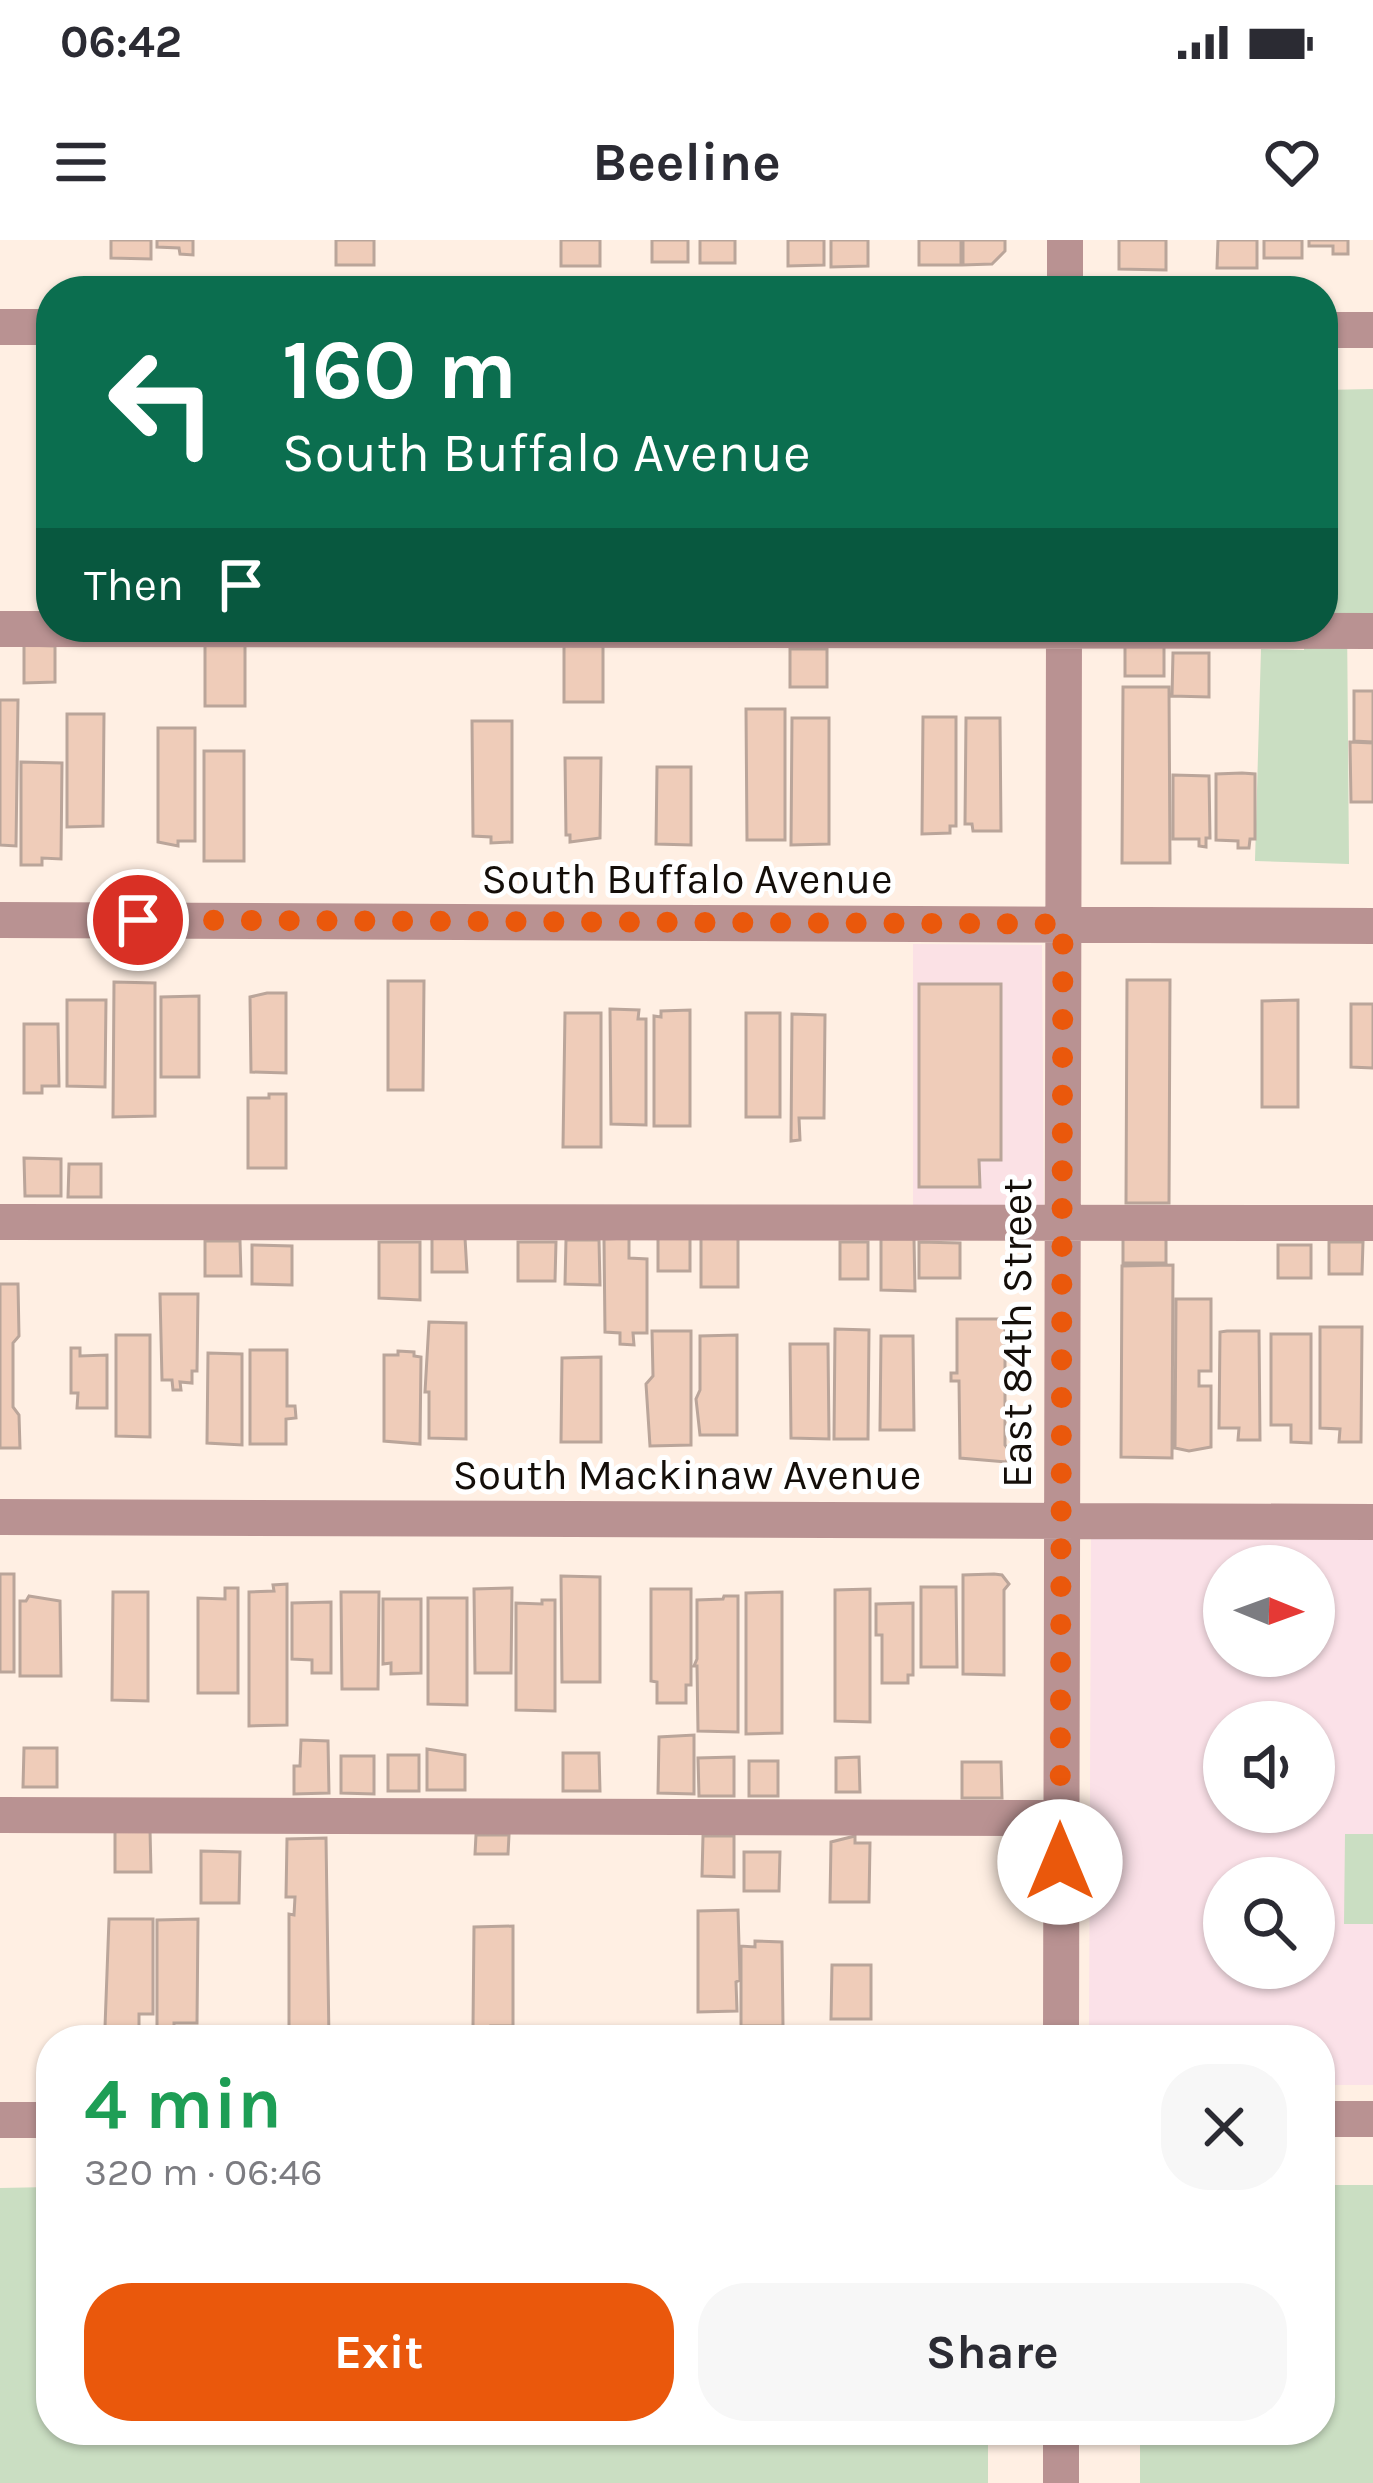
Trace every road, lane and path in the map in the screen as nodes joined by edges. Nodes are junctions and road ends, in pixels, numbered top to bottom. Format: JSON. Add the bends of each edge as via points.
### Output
{"nodes":[{"id":1,"x":1065,"y":240,"type":"edge"},
{"id":2,"x":1065,"y":276,"type":"edge"},
{"id":3,"x":0,"y":327,"type":"edge"},
{"id":4,"x":36,"y":327,"type":"edge"},
{"id":5,"x":1338,"y":330,"type":"edge"},
{"id":6,"x":1373,"y":330,"type":"edge"},
{"id":7,"x":0,"y":629,"type":"edge"},
{"id":8,"x":36,"y":629,"type":"edge"},
{"id":9,"x":1338,"y":631,"type":"edge"},
{"id":10,"x":1373,"y":631,"type":"edge"},
{"id":11,"x":1064,"y":642,"type":"edge"},
{"id":12,"x":0,"y":920,"type":"edge"},
{"id":13,"x":1063,"y":924,"type":"junction"},
{"id":14,"x":1373,"y":926,"type":"edge"},
{"id":15,"x":0,"y":1222,"type":"edge"},
{"id":16,"x":1062,"y":1223,"type":"junction"},
{"id":17,"x":1373,"y":1223,"type":"edge"},
{"id":18,"x":0,"y":1517,"type":"edge"},
{"id":19,"x":1060,"y":1520,"type":"junction"},
{"id":20,"x":1373,"y":1522,"type":"edge"},
{"id":21,"x":0,"y":1815,"type":"edge"},
{"id":22,"x":1060,"y":1818,"type":"junction"},
{"id":23,"x":1061,"y":2025,"type":"edge"},
{"id":24,"x":1335,"y":2119,"type":"edge"},
{"id":25,"x":1373,"y":2119,"type":"edge"},
{"id":26,"x":0,"y":2120,"type":"edge"},
{"id":27,"x":36,"y":2120,"type":"edge"},
{"id":28,"x":1061,"y":2445,"type":"edge"},
{"id":29,"x":1061,"y":2483,"type":"edge"}],
"edges":[{"from":1,"to":2,"type":"street"},
{"from":3,"to":4,"type":"street"},
{"from":5,"to":6,"type":"street"},
{"from":7,"to":8,"type":"street"},
{"from":9,"to":10,"type":"street"},
{"from":11,"to":13,"type":"street","name":"East 84th Street"},
{"from":12,"to":13,"type":"street","name":"South Buffalo Avenue"},
{"from":13,"to":14,"type":"street","name":"South Buffalo Avenue"},
{"from":13,"to":16,"type":"street","name":"East 84th Street"},
{"from":15,"to":16,"type":"street"},
{"from":16,"to":17,"type":"street"},
{"from":16,"to":19,"type":"street","name":"East 84th Street"},
{"from":18,"to":19,"type":"street","name":"South Mackinaw Avenue"},
{"from":19,"to":20,"type":"street","name":"South Mackinaw Avenue"},
{"from":19,"to":22,"type":"street","name":"East 84th Street"},
{"from":21,"to":22,"type":"street"},
{"from":22,"to":23,"type":"street","name":"East 84th Street"},
{"from":24,"to":25,"type":"street"},
{"from":26,"to":27,"type":"street"},
{"from":28,"to":29,"type":"street"}]}
